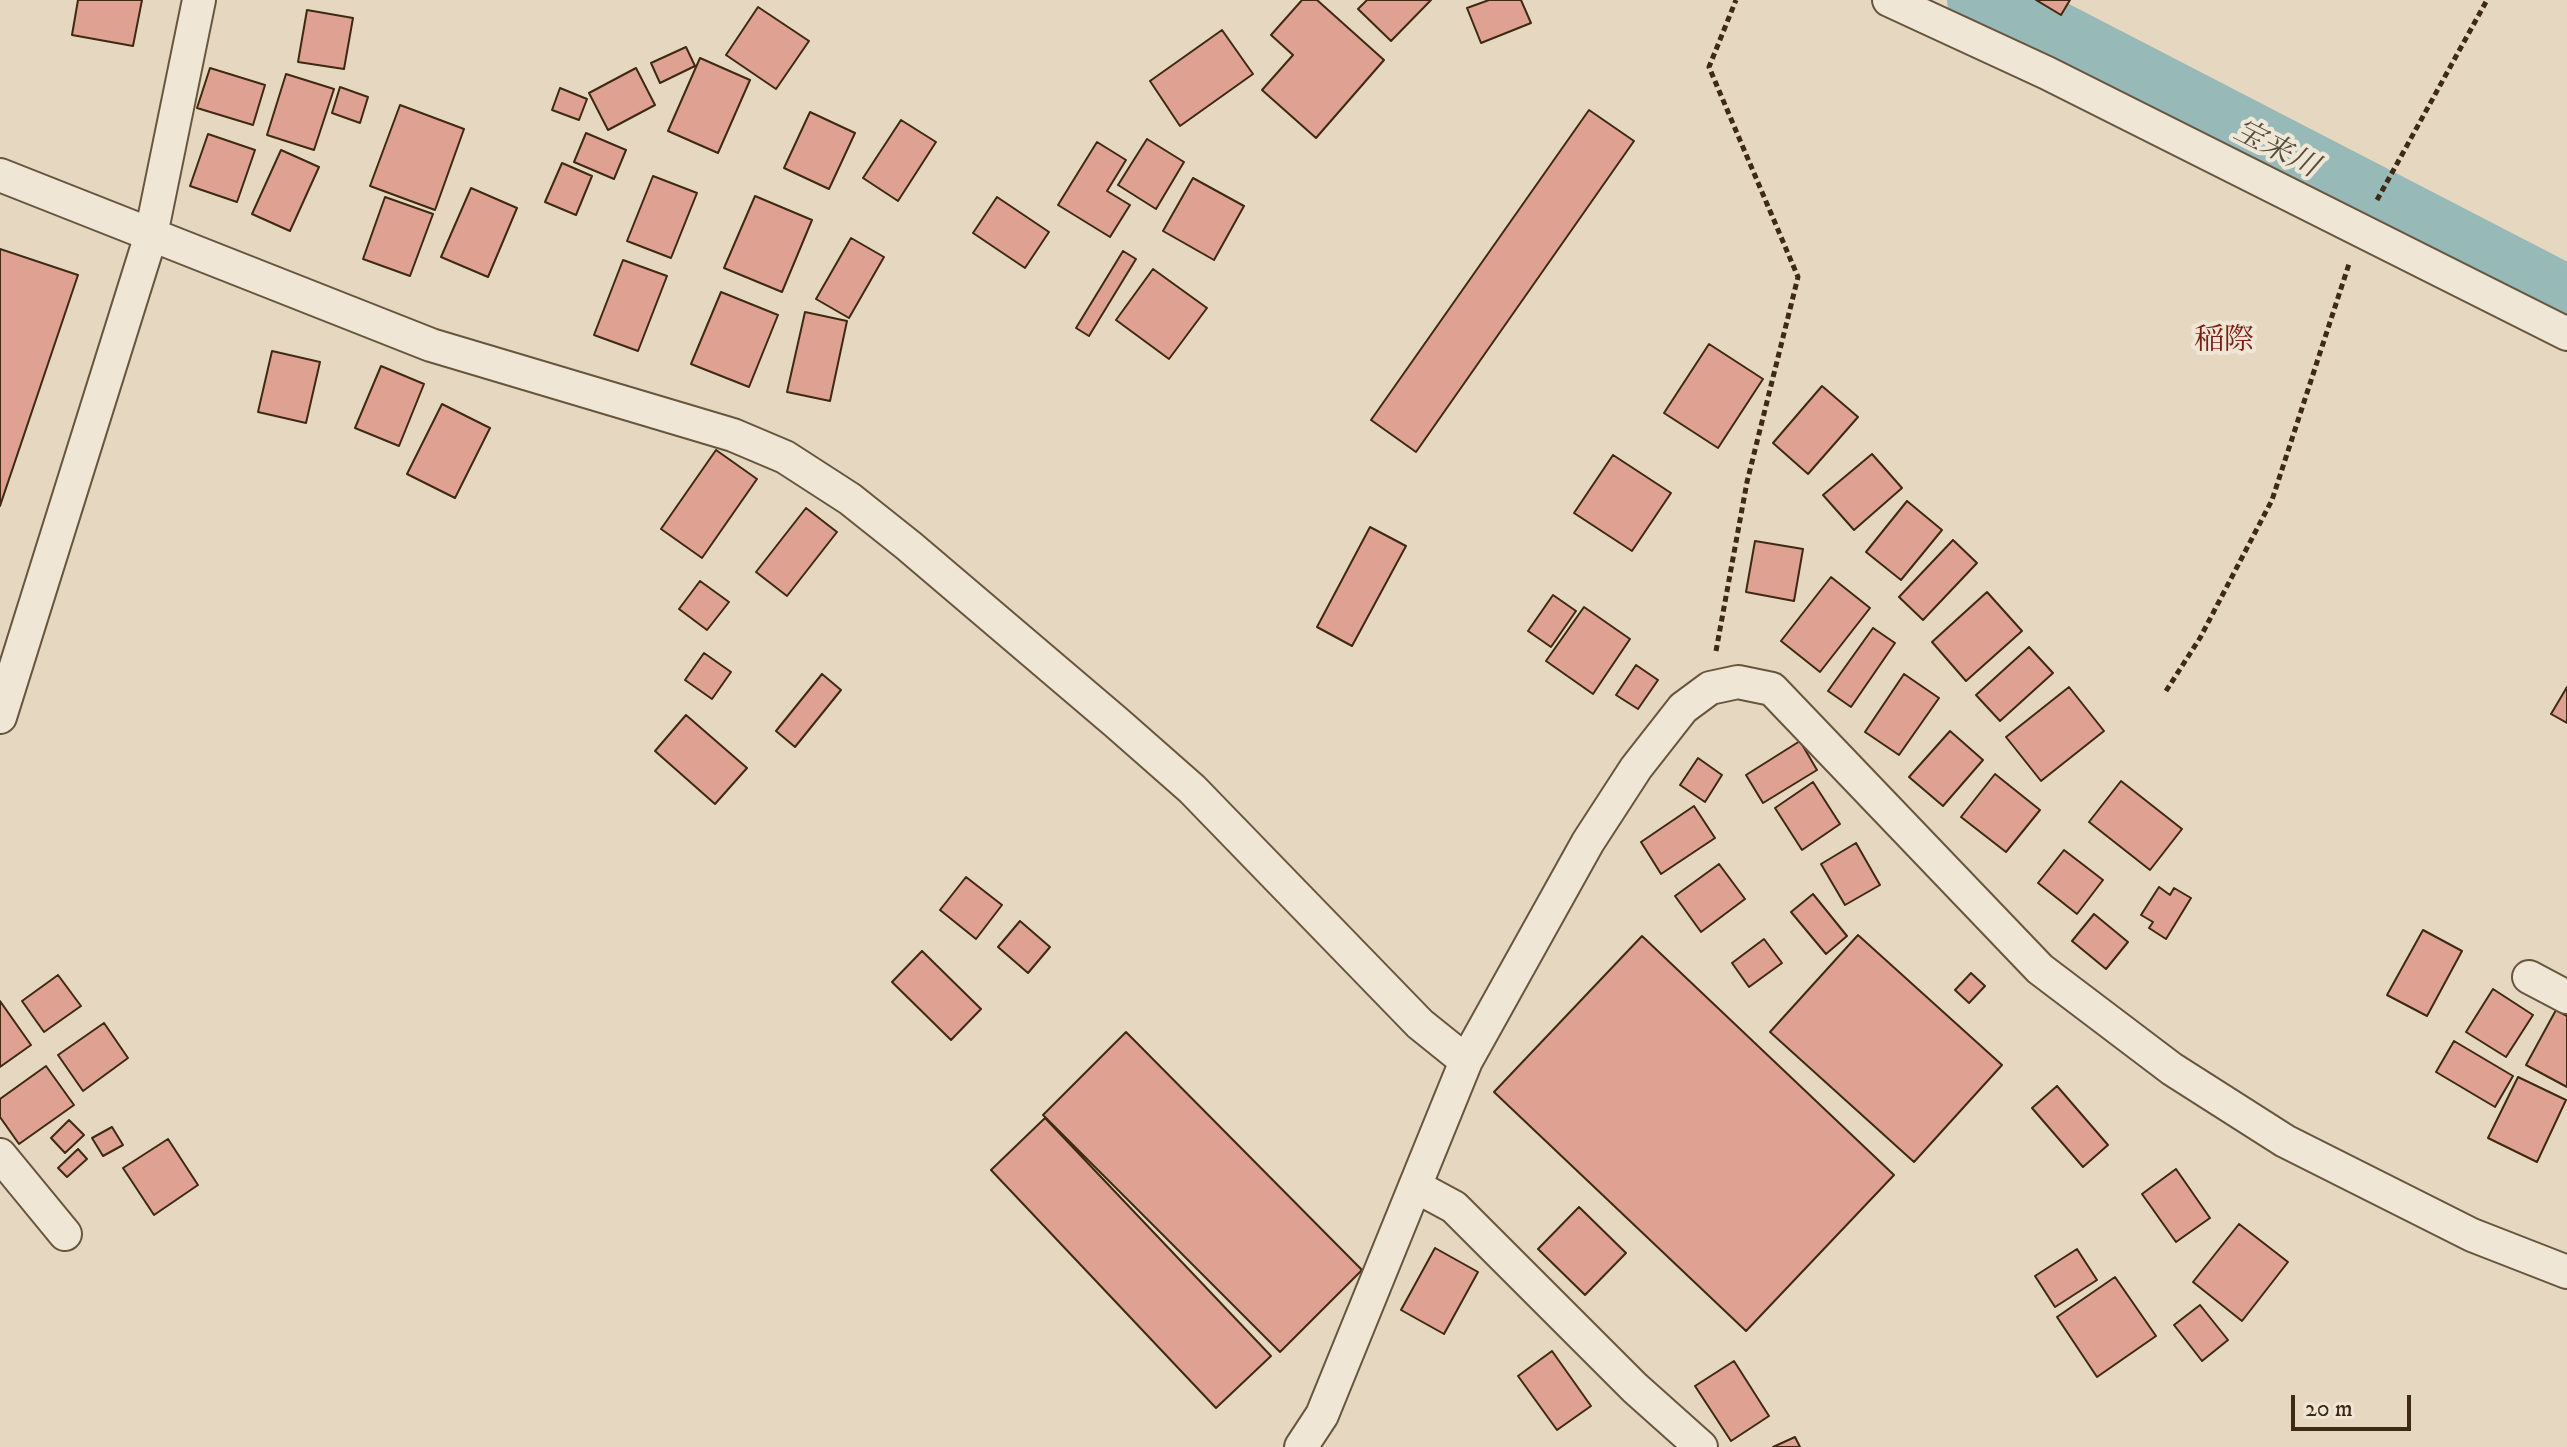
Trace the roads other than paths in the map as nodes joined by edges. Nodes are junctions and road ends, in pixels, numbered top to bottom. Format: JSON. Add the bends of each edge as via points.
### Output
{"nodes":[{"id":1,"x":199,"y":0,"type":"edge"},
{"id":2,"x":1889,"y":0,"type":"edge"},
{"id":3,"x":0,"y":175,"type":"edge"},
{"id":4,"x":151,"y":235,"type":"junction"},
{"id":5,"x":2567,"y":334,"type":"edge"},
{"id":6,"x":0,"y":717,"type":"edge"},
{"id":7,"x":2529,"y":977,"type":"dead end"},
{"id":8,"x":2567,"y":997,"type":"edge"},
{"id":9,"x":1466,"y":1061,"type":"junction"},
{"id":10,"x":0,"y":1155,"type":"edge"},
{"id":11,"x":1415,"y":1186,"type":"junction"},
{"id":12,"x":65,"y":1234,"type":"dead end"},
{"id":13,"x":2567,"y":1272,"type":"edge"},
{"id":14,"x":1301,"y":1447,"type":"edge"},
{"id":15,"x":1701,"y":1447,"type":"edge"}],
"edges":[{"from":1,"to":4,"type":"street"},
{"from":2,"to":5,"type":"street","via":[[2047,73]]},
{"from":3,"to":4,"type":"street"},
{"from":4,"to":6,"type":"street"},
{"from":4,"to":9,"type":"street","via":[[431,345],[733,435],[785,457],[909,546],[1192,789],[1420,1024]]},
{"from":7,"to":8,"type":"street"},
{"from":9,"to":11,"type":"street"},
{"from":9,"to":13,"type":"street","via":[[1588,842],[1636,768],[1683,708],[1710,688],[1738,682],[1772,689],[2040,969],[2172,1069],[2285,1141],[2472,1235]]},
{"from":10,"to":12,"type":"street"},
{"from":11,"to":14,"type":"street","via":[[1322,1415]]},
{"from":11,"to":15,"type":"street","via":[[1454,1207]]}]}
